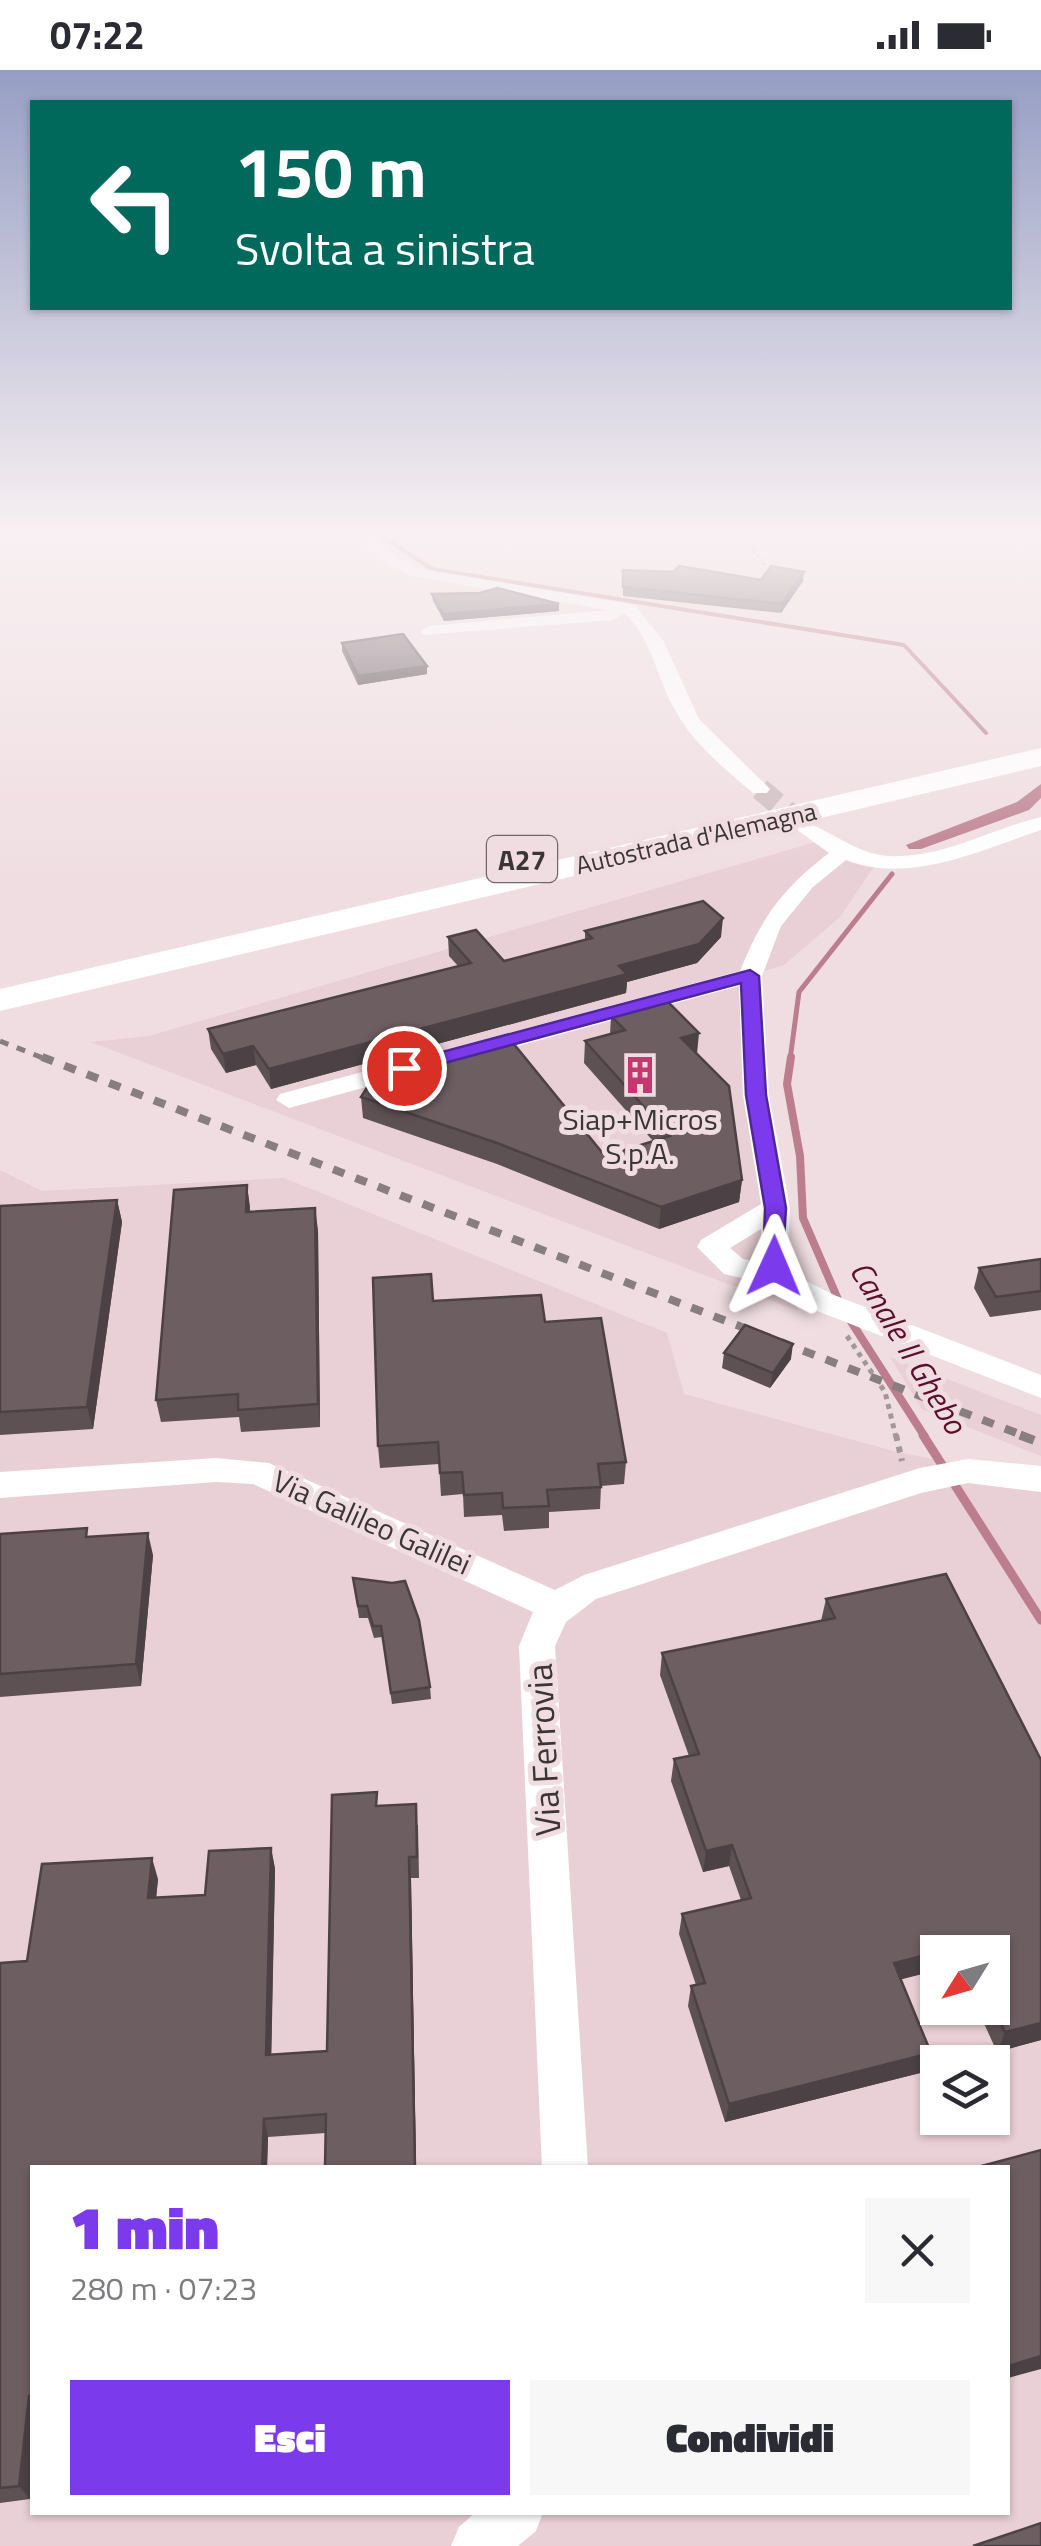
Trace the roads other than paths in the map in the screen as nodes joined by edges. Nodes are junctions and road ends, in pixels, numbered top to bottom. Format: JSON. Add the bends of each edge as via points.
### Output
{"nodes":[{"id":1,"x":658,"y":651,"type":"edge"},
{"id":2,"x":1041,"y":740,"type":"edge"},
{"id":3,"x":1041,"y":758,"type":"edge"},
{"id":4,"x":760,"y":788,"type":"tunnel mouth"},
{"id":5,"x":1041,"y":823,"type":"edge"},
{"id":6,"x":802,"y":825,"type":"tunnel mouth"},
{"id":7,"x":841,"y":854,"type":"junction"},
{"id":8,"x":750,"y":976,"type":"junction"},
{"id":9,"x":1,"y":985,"type":"edge"},
{"id":10,"x":289,"y":1100,"type":"dead end"},
{"id":11,"x":776,"y":1208,"type":"junction"},
{"id":12,"x":767,"y":1274,"type":"junction"},
{"id":13,"x":1041,"y":1387,"type":"edge"},
{"id":14,"x":1041,"y":1479,"type":"edge"},
{"id":15,"x":0,"y":1485,"type":"edge"},
{"id":16,"x":556,"y":1606,"type":"junction"},
{"id":17,"x":565,"y":2165,"type":"edge"},
{"id":18,"x":514,"y":2515,"type":"edge"},
{"id":19,"x":478,"y":2546,"type":"edge"}],
"edges":[{"from":1,"to":4,"type":"street","via":[[685,711],[712,746]]},
{"from":2,"to":9,"type":"highway","name":"Autostrada d'Alemagna","number":"A27"},
{"from":3,"to":9,"type":"highway","name":"Autostrada d'Alemagna","number":"A27","via":[[37,992]]},
{"from":5,"to":7,"type":"street","via":[[923,862],[875,865]]},
{"from":6,"to":7,"type":"street"},
{"from":7,"to":8,"type":"street","via":[[804,882],[770,925]]},
{"from":8,"to":10,"type":"street"},
{"from":8,"to":11,"type":"street","via":[[756,1095]]},
{"from":11,"to":12,"type":"street","via":[[774,1266]]},
{"from":11,"to":12,"type":"street","via":[[711,1247],[734,1267]]},
{"from":12,"to":13,"type":"street"},
{"from":14,"to":16,"type":"street","via":[[942,1476],[638,1569]]},
{"from":15,"to":16,"type":"street","name":"Via Galileo Galilei","via":[[257,1472]]},
{"from":16,"to":17,"type":"street","name":"Via Ferrovia","via":[[537,1646]]},
{"from":18,"to":19,"type":"street"}]}
